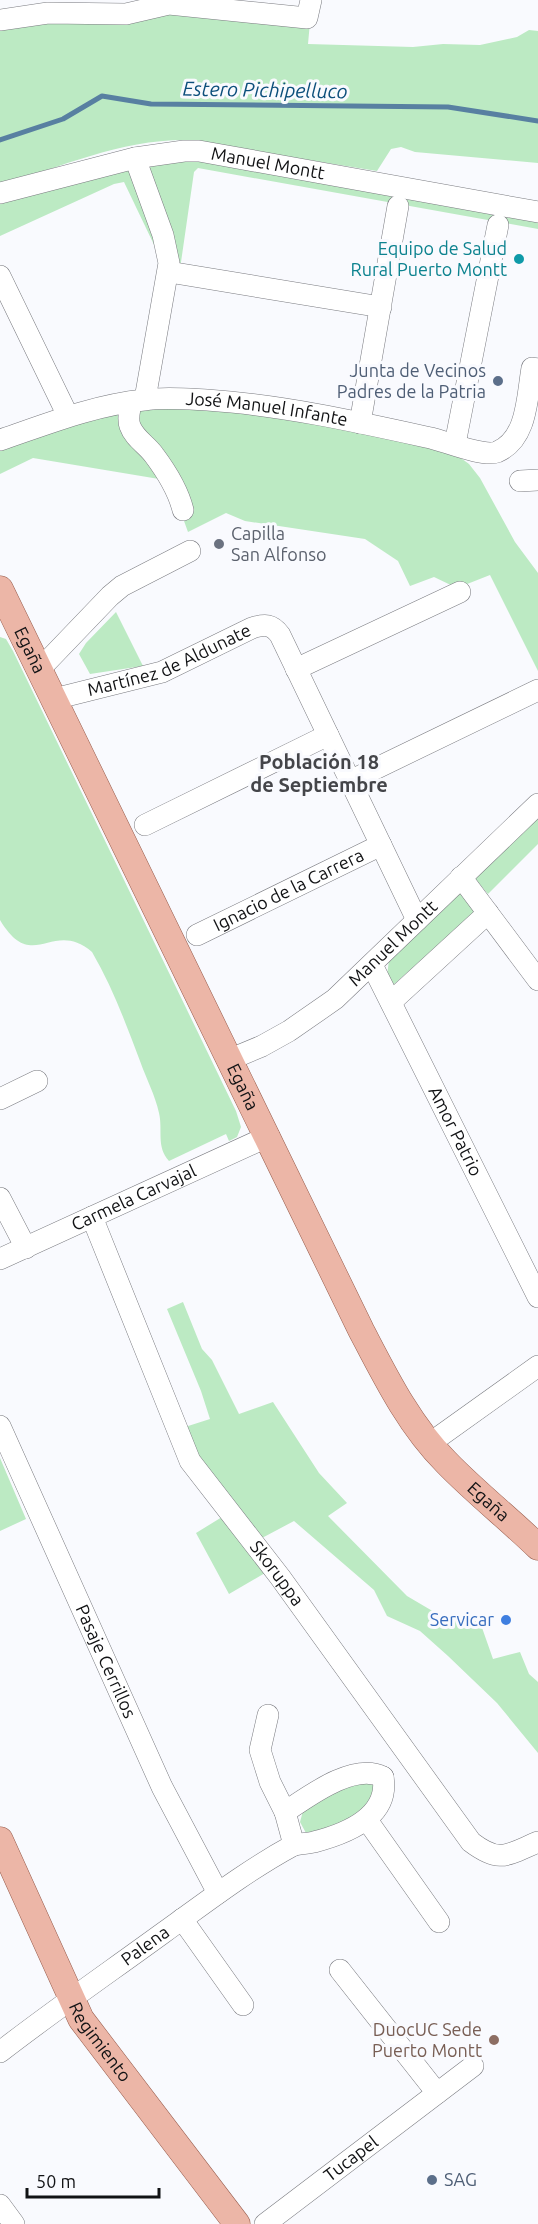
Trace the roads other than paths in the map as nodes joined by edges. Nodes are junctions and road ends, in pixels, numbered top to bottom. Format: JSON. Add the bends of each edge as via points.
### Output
{"nodes":[{"id":1,"x":179,"y":3,"type":"edge"},
{"id":2,"x":50,"y":7,"type":"edge"},
{"id":3,"x":309,"y":9,"type":"edge"},
{"id":4,"x":0,"y":20,"type":"edge"},
{"id":5,"x":135,"y":158,"type":"junction"},
{"id":6,"x":0,"y":193,"type":"edge"},
{"id":7,"x":398,"y":207,"type":"dead end"},
{"id":8,"x":538,"y":212,"type":"edge"},
{"id":9,"x":498,"y":225,"type":"dead end"},
{"id":10,"x":169,"y":272,"type":"junction"},
{"id":11,"x":0,"y":276,"type":"edge"},
{"id":12,"x":381,"y":307,"type":"junction"},
{"id":13,"x":535,"y":369,"type":"edge"},
{"id":14,"x":138,"y":401,"type":"junction"},
{"id":15,"x":68,"y":416,"type":"junction"},
{"id":16,"x":360,"y":423,"type":"junction"},
{"id":17,"x":0,"y":440,"type":"edge"},
{"id":18,"x":454,"y":444,"type":"junction"},
{"id":19,"x":183,"y":510,"type":"dead end"},
{"id":20,"x":190,"y":551,"type":"dead end"},
{"id":21,"x":0,"y":589,"type":"edge"},
{"id":22,"x":460,"y":592,"type":"dead end"},
{"id":23,"x":40,"y":669,"type":"junction"},
{"id":24,"x":296,"y":669,"type":"junction"},
{"id":25,"x":538,"y":690,"type":"edge"},
{"id":26,"x":54,"y":699,"type":"junction"},
{"id":27,"x":328,"y":735,"type":"junction"},
{"id":28,"x":350,"y":781,"type":"junction"},
{"id":29,"x":538,"y":804,"type":"edge"},
{"id":30,"x":145,"y":825,"type":"dead end"},
{"id":31,"x":381,"y":845,"type":"junction"},
{"id":32,"x":461,"y":877,"type":"junction"},
{"id":33,"x":488,"y":913,"type":"junction"},
{"id":34,"x":417,"y":920,"type":"junction"},
{"id":35,"x":198,"y":935,"type":"dead end"},
{"id":36,"x":372,"y":965,"type":"junction"},
{"id":37,"x":537,"y":976,"type":"edge"},
{"id":38,"x":391,"y":1002,"type":"junction"},
{"id":39,"x":231,"y":1059,"type":"junction"},
{"id":40,"x":38,"y":1081,"type":"dead end"},
{"id":41,"x":0,"y":1099,"type":"edge"},
{"id":42,"x":268,"y":1136,"type":"junction"},
{"id":43,"x":0,"y":1198,"type":"edge"},
{"id":44,"x":92,"y":1217,"type":"junction"},
{"id":45,"x":26,"y":1248,"type":"junction"},
{"id":46,"x":0,"y":1259,"type":"edge"},
{"id":47,"x":538,"y":1297,"type":"edge"},
{"id":48,"x":538,"y":1366,"type":"edge"},
{"id":49,"x":0,"y":1426,"type":"edge"},
{"id":50,"x":429,"y":1444,"type":"junction"},
{"id":51,"x":538,"y":1547,"type":"edge"},
{"id":52,"x":268,"y":1715,"type":"dead end"},
{"id":53,"x":409,"y":1756,"type":"junction"},
{"id":54,"x":383,"y":1777,"type":"junction"},
{"id":55,"x":285,"y":1812,"type":"junction"},
{"id":56,"x":367,"y":1820,"type":"junction"},
{"id":57,"x":0,"y":1840,"type":"edge"},
{"id":58,"x":538,"y":1842,"type":"edge"},
{"id":59,"x":294,"y":1845,"type":"junction"},
{"id":60,"x":218,"y":1893,"type":"junction"},
{"id":61,"x":183,"y":1919,"type":"junction"},
{"id":62,"x":439,"y":1922,"type":"dead end"},
{"id":63,"x":340,"y":1970,"type":"dead end"},
{"id":64,"x":72,"y":1999,"type":"junction"},
{"id":65,"x":243,"y":2005,"type":"dead end"},
{"id":66,"x":0,"y":2052,"type":"edge"},
{"id":67,"x":473,"y":2066,"type":"dead end"},
{"id":68,"x":437,"y":2093,"type":"junction"},
{"id":69,"x":0,"y":2205,"type":"edge"},
{"id":70,"x":14,"y":2224,"type":"edge"},
{"id":71,"x":237,"y":2224,"type":"edge"},
{"id":72,"x":265,"y":2224,"type":"edge"}],
"edges":[{"from":1,"to":2,"type":"street","via":[[107,15]]},
{"from":1,"to":3,"type":"street"},
{"from":2,"to":4,"type":"street"},
{"from":5,"to":6,"type":"street","name":"Manuel Montt"},
{"from":5,"to":8,"type":"street","name":"Manuel Montt","via":[[199,151]]},
{"from":5,"to":10,"type":"street","via":[[166,244]]},
{"from":7,"to":12,"type":"street"},
{"from":9,"to":18,"type":"street"},
{"from":10,"to":12,"type":"street"},
{"from":10,"to":14,"type":"street"},
{"from":11,"to":15,"type":"street"},
{"from":12,"to":16,"type":"street"},
{"from":13,"to":18,"type":"street","name":"José Manuel Infante","via":[[522,426],[511,441],[496,452],[484,453]]},
{"from":14,"to":15,"type":"street","name":"José Manuel Infante"},
{"from":14,"to":16,"type":"street","name":"José Manuel Infante","via":[[207,400]]},
{"from":14,"to":19,"type":"street","via":[[129,418],[130,426],[155,456]]},
{"from":15,"to":17,"type":"street","name":"José Manuel Infante"},
{"from":16,"to":18,"type":"street","name":"José Manuel Infante"},
{"from":20,"to":23,"type":"street","via":[[122,586]]},
{"from":21,"to":23,"type":"main road","name":"Egaña"},
{"from":22,"to":24,"type":"street"},
{"from":23,"to":26,"type":"main road","name":"Egaña"},
{"from":24,"to":26,"type":"street","name":"Martínez de Aldunate","via":[[280,635],[270,626],[262,625],[162,672]]},
{"from":24,"to":27,"type":"street"},
{"from":25,"to":28,"type":"street"},
{"from":26,"to":39,"type":"main road","name":"Egaña"},
{"from":27,"to":28,"type":"street"},
{"from":27,"to":30,"type":"street"},
{"from":28,"to":31,"type":"street"},
{"from":29,"to":32,"type":"street","name":"Manuel Montt"},
{"from":31,"to":34,"type":"street"},
{"from":31,"to":35,"type":"street","name":"Ignacio de la Carrera"},
{"from":32,"to":33,"type":"street"},
{"from":32,"to":34,"type":"street","name":"Manuel Montt"},
{"from":33,"to":37,"type":"street"},
{"from":33,"to":38,"type":"street"},
{"from":34,"to":36,"type":"street","name":"Manuel Montt"},
{"from":36,"to":38,"type":"street","name":"Amor Patrio"},
{"from":36,"to":39,"type":"street","name":"Manuel Montt","via":[[315,1014],[262,1046]]},
{"from":38,"to":47,"type":"street","name":"Amor Patrio"},
{"from":39,"to":42,"type":"main road","name":"Egaña"},
{"from":40,"to":41,"type":"street"},
{"from":42,"to":44,"type":"street","name":"Carmela Carvajal"},
{"from":42,"to":50,"type":"main road","name":"Egaña","via":[[374,1354]]},
{"from":43,"to":45,"type":"street"},
{"from":44,"to":45,"type":"street","name":"Carmela Carvajal"},
{"from":44,"to":53,"type":"street","name":"Skoruppa","via":[[190,1461],[280,1577]]},
{"from":45,"to":46,"type":"street","name":"Carmela Carvajal"},
{"from":48,"to":50,"type":"street"},
{"from":49,"to":60,"type":"street","name":"Pasaje Cerrillos","via":[[162,1787]]},
{"from":50,"to":51,"type":"main road","name":"Egaña"},
{"from":52,"to":55,"type":"street","via":[[260,1750]]},
{"from":53,"to":54,"type":"street"},
{"from":53,"to":58,"type":"street","name":"Skoruppa","via":[[471,1842],[484,1852],[496,1857]]},
{"from":54,"to":55,"type":"street","via":[[362,1772]]},
{"from":54,"to":56,"type":"street","via":[[385,1786],[380,1800]]},
{"from":55,"to":59,"type":"street"},
{"from":56,"to":59,"type":"street","name":"Palena","via":[[331,1837]]},
{"from":56,"to":62,"type":"street"},
{"from":57,"to":64,"type":"main road","name":"Regimiento"},
{"from":59,"to":60,"type":"street","name":"Palena"},
{"from":60,"to":61,"type":"street","name":"Palena"},
{"from":61,"to":64,"type":"street","name":"Palena"},
{"from":61,"to":65,"type":"street"},
{"from":63,"to":68,"type":"street"},
{"from":64,"to":66,"type":"street","name":"Palena"},
{"from":64,"to":71,"type":"main road","name":"Regimiento","via":[[84,2025]]},
{"from":67,"to":68,"type":"street","name":"Tucapel"},
{"from":68,"to":72,"type":"street","name":"Tucapel"},
{"from":69,"to":70,"type":"street"}]}
